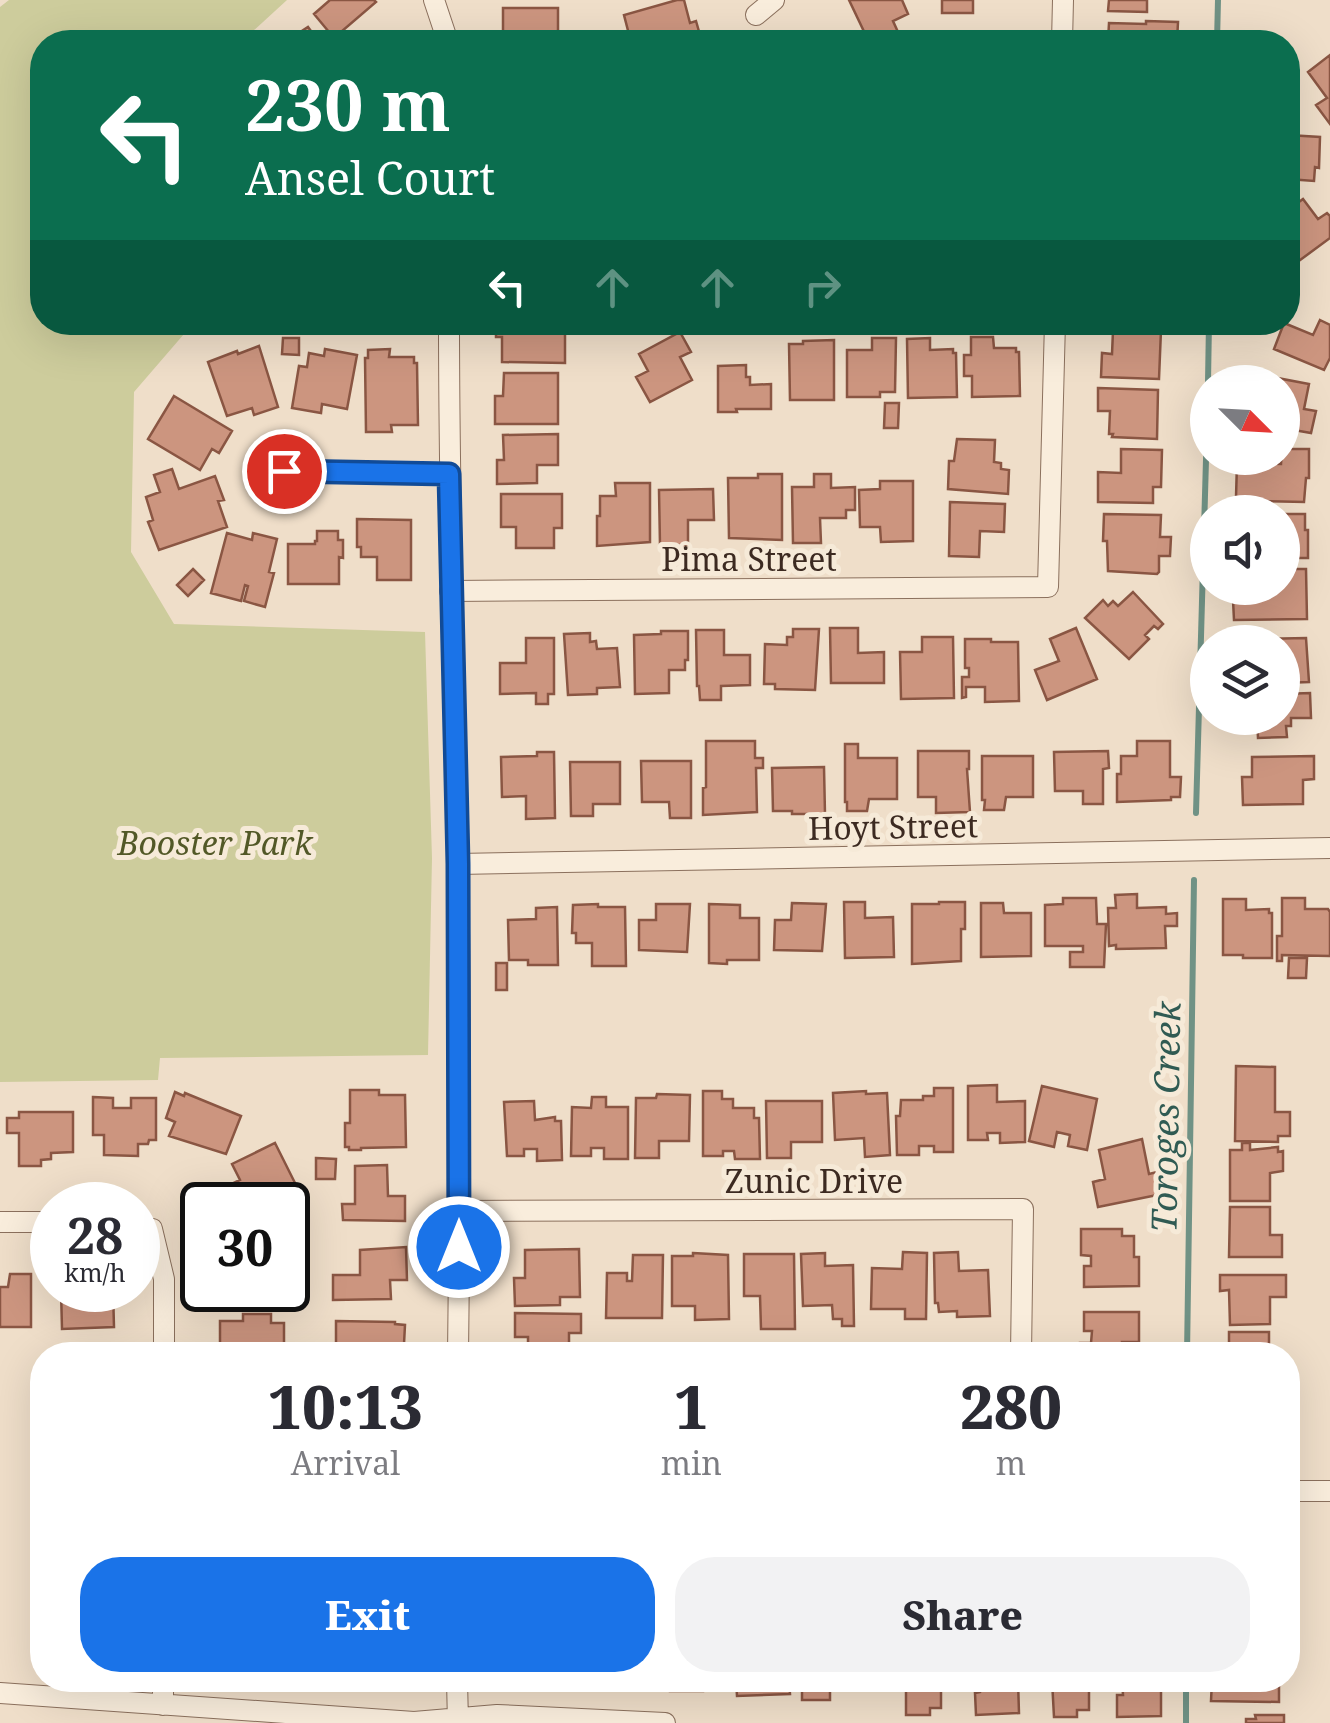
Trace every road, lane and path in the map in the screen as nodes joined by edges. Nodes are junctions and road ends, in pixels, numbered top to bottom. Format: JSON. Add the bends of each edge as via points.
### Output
{"nodes":[{"id":1,"x":434,"y":0,"type":"edge"},
{"id":2,"x":774,"y":0,"type":"edge"},
{"id":3,"x":1063,"y":0,"type":"edge"},
{"id":4,"x":756,"y":15,"type":"dead end"},
{"id":5,"x":444,"y":30,"type":"edge"},
{"id":6,"x":1062,"y":30,"type":"edge"},
{"id":7,"x":449,"y":335,"type":"edge"},
{"id":8,"x":1055,"y":335,"type":"edge"},
{"id":9,"x":284,"y":471,"type":"dead end"},
{"id":10,"x":449,"y":474,"type":"junction"},
{"id":11,"x":450,"y":590,"type":"junction"},
{"id":12,"x":1330,"y":848,"type":"edge"},
{"id":13,"x":458,"y":864,"type":"junction"},
{"id":14,"x":460,"y":1212,"type":"junction"},
{"id":15,"x":0,"y":1222,"type":"edge"},
{"id":16,"x":30,"y":1222,"type":"edge"},
{"id":17,"x":160,"y":1268,"type":"edge"},
{"id":18,"x":164,"y":1342,"type":"edge"},
{"id":19,"x":458,"y":1342,"type":"edge"},
{"id":20,"x":1021,"y":1342,"type":"edge"},
{"id":21,"x":1300,"y":1490,"type":"edge"},
{"id":22,"x":1330,"y":1490,"type":"edge"},
{"id":23,"x":163,"y":1692,"type":"edge"},
{"id":24,"x":458,"y":1692,"type":"edge"},
{"id":25,"x":0,"y":1693,"type":"edge"},
{"id":26,"x":163,"y":1705,"type":"junction"},
{"id":27,"x":458,"y":1720,"type":"edge"},
{"id":28,"x":665,"y":1723,"type":"edge"}],
"edges":[{"from":1,"to":5,"type":"street"},
{"from":2,"to":4,"type":"street"},
{"from":3,"to":6,"type":"street"},
{"from":7,"to":10,"type":"street"},
{"from":8,"to":11,"type":"street","name":"Pima Street","via":[[1048,588]]},
{"from":9,"to":10,"type":"street"},
{"from":10,"to":11,"type":"street"},
{"from":11,"to":13,"type":"street"},
{"from":12,"to":13,"type":"street","name":"Hoyt Street"},
{"from":13,"to":14,"type":"street"},
{"from":14,"to":19,"type":"street"},
{"from":14,"to":20,"type":"street","name":"Zunic Drive","via":[[1023,1209]]},
{"from":15,"to":16,"type":"street"},
{"from":17,"to":18,"type":"street"},
{"from":21,"to":22,"type":"street"},
{"from":23,"to":26,"type":"street"},
{"from":24,"to":27,"type":"street"},
{"from":25,"to":26,"type":"street"},
{"from":26,"to":27,"type":"street"},
{"from":27,"to":28,"type":"street","via":[[497,1715]]}]}
